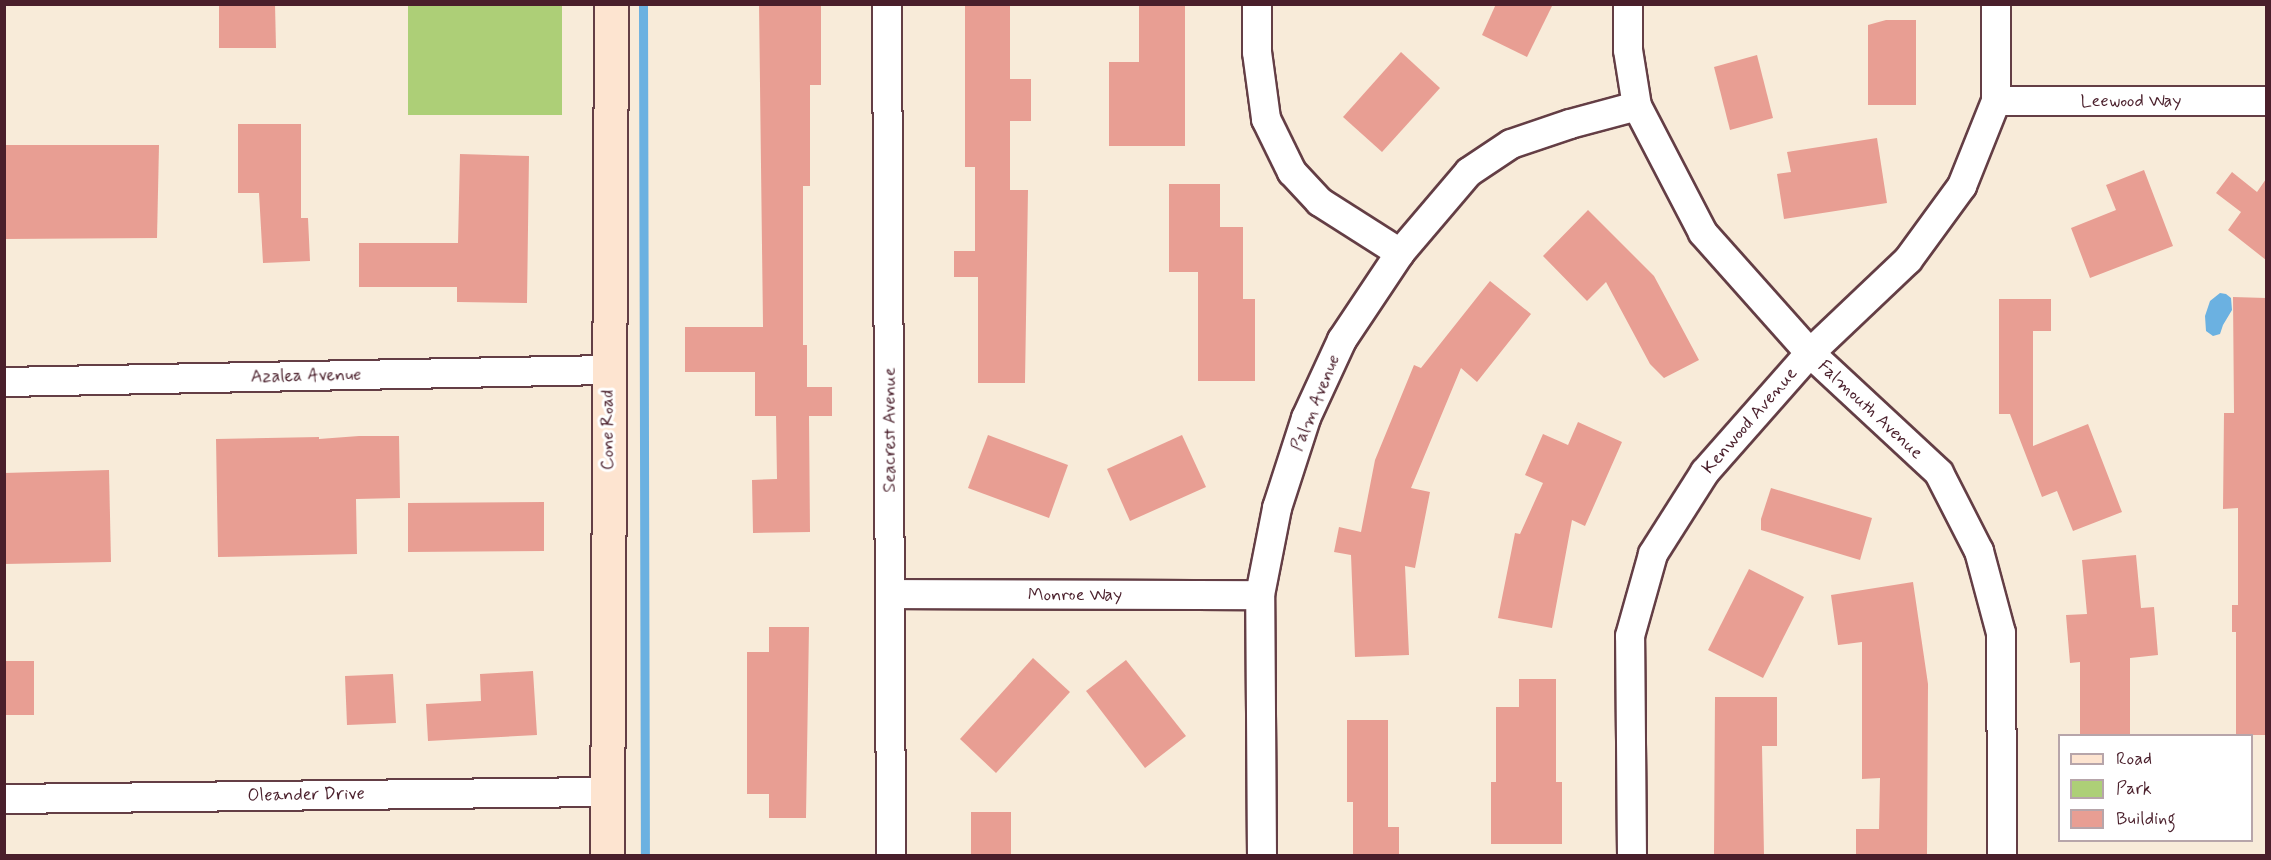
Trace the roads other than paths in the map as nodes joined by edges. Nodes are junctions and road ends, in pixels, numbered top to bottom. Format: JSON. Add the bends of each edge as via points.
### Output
{"nodes":[{"id":1,"x":611,"y":4,"type":"edge"},
{"id":2,"x":887,"y":4,"type":"edge"},
{"id":3,"x":1257,"y":4,"type":"edge"},
{"id":4,"x":1628,"y":4,"type":"edge"},
{"id":5,"x":1996,"y":4,"type":"edge"},
{"id":6,"x":1996,"y":101,"type":"junction"},
{"id":7,"x":2266,"y":101,"type":"edge"},
{"id":8,"x":1637,"y":106,"type":"junction"},
{"id":9,"x":1400,"y":253,"type":"junction"},
{"id":10,"x":1809,"y":354,"type":"junction"},
{"id":11,"x":608,"y":370,"type":"junction"},
{"id":12,"x":4,"y":382,"type":"edge"},
{"id":13,"x":891,"y":594,"type":"junction"},
{"id":14,"x":1260,"y":595,"type":"junction"},
{"id":15,"x":607,"y":792,"type":"junction"},
{"id":16,"x":4,"y":799,"type":"edge"},
{"id":17,"x":607,"y":855,"type":"edge"},
{"id":18,"x":891,"y":855,"type":"edge"},
{"id":19,"x":1262,"y":855,"type":"edge"},
{"id":20,"x":1632,"y":855,"type":"edge"},
{"id":21,"x":2002,"y":855,"type":"edge"}],
"edges":[{"from":1,"to":11,"type":"street","name":"Cone Road"},
{"from":2,"to":13,"type":"street","name":"Seacrest Avenue"},
{"from":3,"to":9,"type":"street","via":[[1257,51],[1266,119],[1292,172],[1320,202]]},
{"from":4,"to":8,"type":"street","name":"Falmouth Avenue","via":[[1628,50]]},
{"from":5,"to":6,"type":"street","name":"Kenwood Avenue"},
{"from":6,"to":7,"type":"street","name":"Leewood Way"},
{"from":6,"to":10,"type":"street","name":"Kenwood Avenue","via":[[1962,186],[1915,251]]},
{"from":8,"to":9,"type":"street","name":"Palm Avenue","via":[[1511,144],[1469,172]]},
{"from":8,"to":10,"type":"street","name":"Falmouth Avenue","via":[[1703,233]]},
{"from":9,"to":14,"type":"street","name":"Palm Avenue","via":[[1342,340],[1306,418],[1277,508]]},
{"from":10,"to":20,"type":"street","name":"Kenwood Avenue","via":[[1705,472],[1653,554],[1630,636]]},
{"from":10,"to":21,"type":"street","name":"Falmouth Avenue","via":[[1939,473],[1979,551],[2001,633]]},
{"from":11,"to":12,"type":"street","name":"Azalea Avenue"},
{"from":11,"to":15,"type":"street","name":"Cone Road"},
{"from":13,"to":14,"type":"street","name":"Monroe Way"},
{"from":13,"to":18,"type":"street","name":"Seacrest Avenue"},
{"from":14,"to":19,"type":"street","name":"Palm Avenue"},
{"from":15,"to":16,"type":"street","name":"Oleander Drive"},
{"from":15,"to":17,"type":"street","name":"Cone Road"}]}
